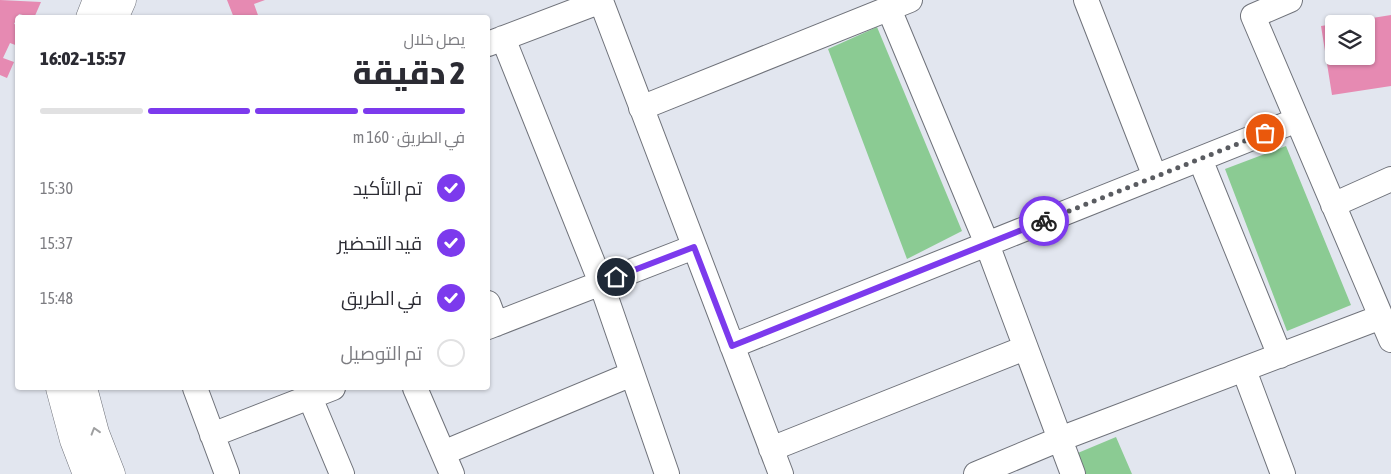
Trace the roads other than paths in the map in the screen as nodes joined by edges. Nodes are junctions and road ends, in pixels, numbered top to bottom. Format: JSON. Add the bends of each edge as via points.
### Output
{"nodes":[{"id":1,"x":98,"y":0,"type":"edge"},
{"id":2,"x":122,"y":0,"type":"edge"},
{"id":3,"x":601,"y":0,"type":"edge"},
{"id":4,"x":910,"y":0,"type":"edge"},
{"id":5,"x":1086,"y":0,"type":"edge"},
{"id":6,"x":1290,"y":0,"type":"edge"},
{"id":7,"x":889,"y":9,"type":"junction"},
{"id":8,"x":91,"y":15,"type":"edge"},
{"id":9,"x":115,"y":15,"type":"edge"},
{"id":10,"x":495,"y":41,"type":"edge"},
{"id":11,"x":641,"y":108,"type":"junction"},
{"id":12,"x":1297,"y":120,"type":"junction"},
{"id":13,"x":1200,"y":159,"type":"junction"},
{"id":14,"x":1155,"y":177,"type":"junction"},
{"id":15,"x":1391,"y":179,"type":"edge"},
{"id":16,"x":1333,"y":205,"type":"junction"},
{"id":17,"x":987,"y":244,"type":"junction"},
{"id":18,"x":694,"y":247,"type":"junction"},
{"id":19,"x":601,"y":283,"type":"junction"},
{"id":20,"x":490,"y":318,"type":"edge"},
{"id":21,"x":1382,"y":318,"type":"junction"},
{"id":22,"x":1391,"y":340,"type":"edge"},
{"id":23,"x":732,"y":346,"type":"junction"},
{"id":24,"x":1025,"y":348,"type":"junction"},
{"id":25,"x":1280,"y":356,"type":"junction"},
{"id":26,"x":1244,"y":370,"type":"junction"},
{"id":27,"x":632,"y":374,"type":"junction"},
{"id":28,"x":61,"y":390,"type":"edge"},
{"id":29,"x":84,"y":390,"type":"edge"},
{"id":30,"x":196,"y":390,"type":"edge"},
{"id":31,"x":320,"y":390,"type":"edge"},
{"id":32,"x":416,"y":390,"type":"edge"},
{"id":33,"x":308,"y":392,"type":"edge"},
{"id":34,"x":212,"y":434,"type":"junction"},
{"id":35,"x":1060,"y":439,"type":"junction"},
{"id":36,"x":771,"y":449,"type":"junction"},
{"id":37,"x":447,"y":463,"type":"edge"},
{"id":38,"x":87,"y":474,"type":"edge"},
{"id":39,"x":111,"y":474,"type":"edge"},
{"id":40,"x":227,"y":474,"type":"edge"},
{"id":41,"x":342,"y":474,"type":"edge"},
{"id":42,"x":666,"y":474,"type":"edge"},
{"id":43,"x":781,"y":474,"type":"edge"},
{"id":44,"x":976,"y":474,"type":"edge"},
{"id":45,"x":1073,"y":474,"type":"edge"},
{"id":46,"x":1283,"y":474,"type":"edge"}],
"edges":[{"from":1,"to":8,"type":"street"},
{"from":2,"to":9,"type":"street"},
{"from":3,"to":10,"type":"street"},
{"from":3,"to":11,"type":"street"},
{"from":4,"to":7,"type":"street"},
{"from":5,"to":14,"type":"street"},
{"from":6,"to":12,"type":"street","via":[[1253,16]]},
{"from":7,"to":11,"type":"street"},
{"from":7,"to":17,"type":"street"},
{"from":10,"to":19,"type":"street"},
{"from":11,"to":18,"type":"street"},
{"from":12,"to":13,"type":"street"},
{"from":12,"to":16,"type":"street"},
{"from":13,"to":14,"type":"street"},
{"from":13,"to":25,"type":"street"},
{"from":14,"to":17,"type":"street"},
{"from":15,"to":16,"type":"street"},
{"from":16,"to":21,"type":"street"},
{"from":17,"to":23,"type":"street"},
{"from":17,"to":24,"type":"street"},
{"from":18,"to":19,"type":"street"},
{"from":18,"to":23,"type":"street"},
{"from":19,"to":20,"type":"street"},
{"from":19,"to":27,"type":"street"},
{"from":21,"to":22,"type":"street"},
{"from":21,"to":25,"type":"street"},
{"from":23,"to":36,"type":"street"},
{"from":24,"to":35,"type":"street"},
{"from":24,"to":36,"type":"street"},
{"from":25,"to":26,"type":"street"},
{"from":26,"to":35,"type":"street"},
{"from":26,"to":46,"type":"street"},
{"from":27,"to":37,"type":"street"},
{"from":27,"to":42,"type":"street"},
{"from":28,"to":38,"type":"street"},
{"from":39,"to":29,"type":"street","one_way":true},
{"from":30,"to":34,"type":"street"},
{"from":31,"to":33,"type":"street"},
{"from":32,"to":37,"type":"street"},
{"from":33,"to":34,"type":"street"},
{"from":33,"to":41,"type":"street"},
{"from":34,"to":40,"type":"street"},
{"from":35,"to":44,"type":"street"},
{"from":35,"to":45,"type":"street"},
{"from":36,"to":43,"type":"street"}]}
